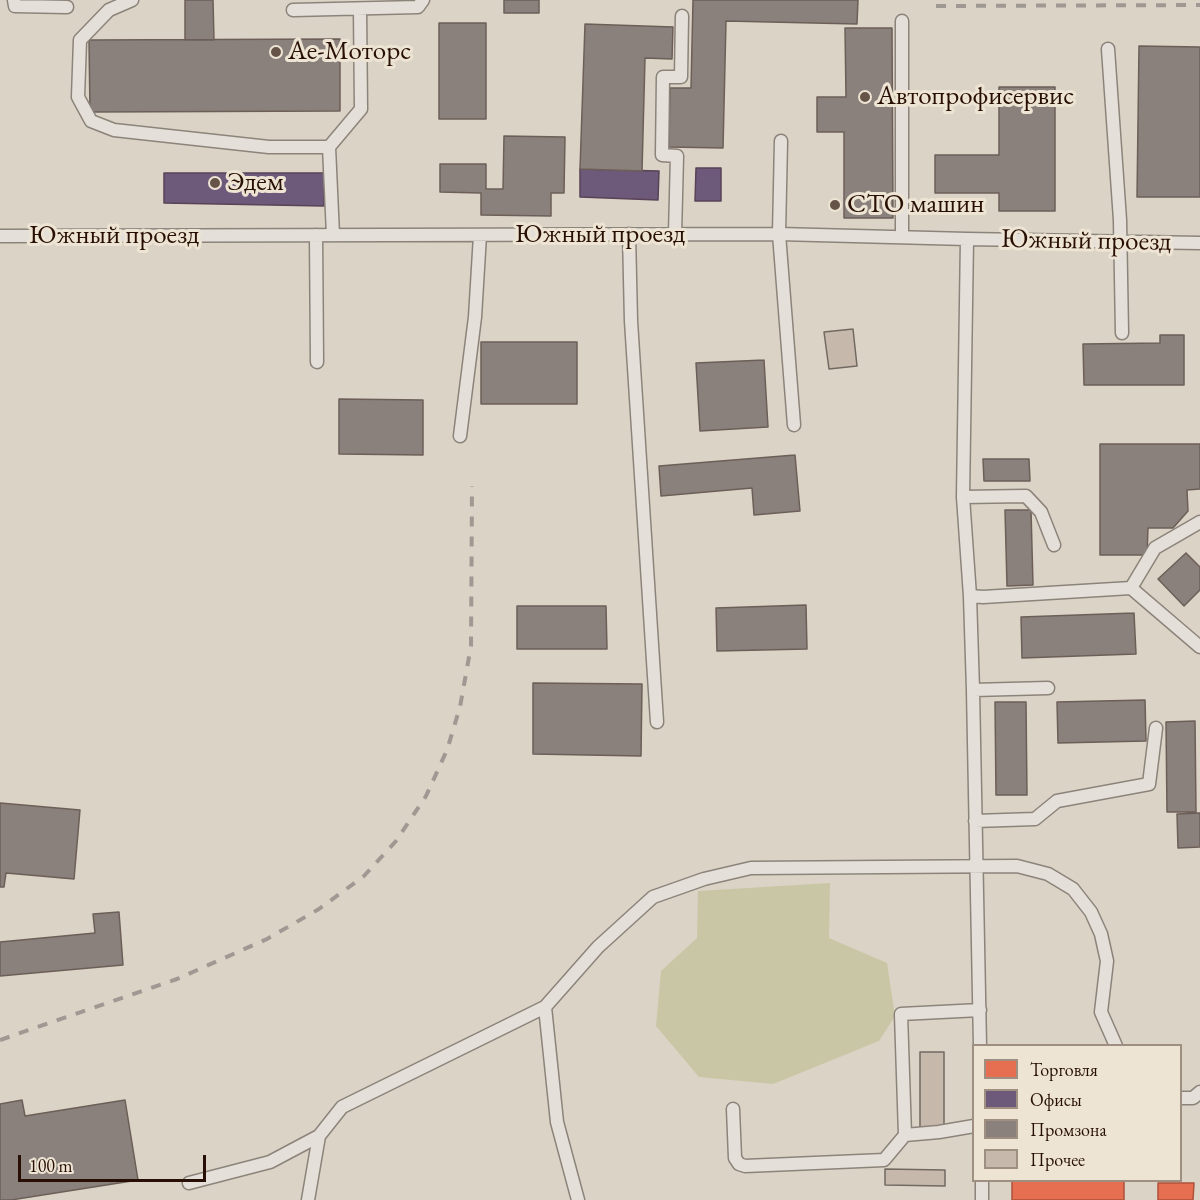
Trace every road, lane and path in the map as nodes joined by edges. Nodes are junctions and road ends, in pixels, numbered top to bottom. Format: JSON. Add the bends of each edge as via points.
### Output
{"nodes":[{"id":1,"x":14,"y":0,"type":"edge"},
{"id":2,"x":132,"y":0,"type":"edge"},
{"id":3,"x":423,"y":0,"type":"edge"},
{"id":4,"x":67,"y":7,"type":"dead end"},
{"id":5,"x":360,"y":9,"type":"junction"},
{"id":6,"x":293,"y":10,"type":"dead end"},
{"id":7,"x":682,"y":16,"type":"dead end"},
{"id":8,"x":902,"y":21,"type":"dead end"},
{"id":9,"x":1108,"y":49,"type":"dead end"},
{"id":10,"x":782,"y":141,"type":"dead end"},
{"id":11,"x":329,"y":147,"type":"junction"},
{"id":12,"x":629,"y":234,"type":"junction"},
{"id":13,"x":675,"y":234,"type":"junction"},
{"id":14,"x":779,"y":234,"type":"junction"},
{"id":15,"x":316,"y":235,"type":"junction"},
{"id":16,"x":333,"y":235,"type":"junction"},
{"id":17,"x":480,"y":235,"type":"junction"},
{"id":18,"x":0,"y":236,"type":"edge"},
{"id":19,"x":902,"y":237,"type":"junction"},
{"id":20,"x":967,"y":239,"type":"junction"},
{"id":21,"x":1121,"y":241,"type":"junction"},
{"id":22,"x":1200,"y":243,"type":"edge"},
{"id":23,"x":1122,"y":333,"type":"dead end"},
{"id":24,"x":317,"y":362,"type":"dead end"},
{"id":25,"x":794,"y":425,"type":"dead end"},
{"id":26,"x":460,"y":436,"type":"dead end"},
{"id":27,"x":963,"y":497,"type":"junction"},
{"id":28,"x":1200,"y":522,"type":"edge"},
{"id":29,"x":1054,"y":545,"type":"dead end"},
{"id":30,"x":1131,"y":588,"type":"junction"},
{"id":31,"x":970,"y":596,"type":"junction"},
{"id":32,"x":1200,"y":647,"type":"edge"},
{"id":33,"x":1048,"y":688,"type":"dead end"},
{"id":34,"x":973,"y":690,"type":"junction"},
{"id":35,"x":657,"y":722,"type":"dead end"},
{"id":36,"x":1156,"y":728,"type":"dead end"},
{"id":37,"x":975,"y":821,"type":"junction"},
{"id":38,"x":977,"y":866,"type":"junction"},
{"id":39,"x":545,"y":1008,"type":"junction"},
{"id":40,"x":980,"y":1010,"type":"junction"},
{"id":41,"x":980,"y":1044,"type":"edge"},
{"id":42,"x":1115,"y":1044,"type":"edge"},
{"id":43,"x":1200,"y":1092,"type":"edge"},
{"id":44,"x":1182,"y":1098,"type":"edge"},
{"id":45,"x":733,"y":1109,"type":"dead end"},
{"id":46,"x":972,"y":1126,"type":"edge"},
{"id":47,"x":905,"y":1135,"type":"junction"},
{"id":48,"x":319,"y":1136,"type":"junction"},
{"id":49,"x":982,"y":1182,"type":"edge"},
{"id":50,"x":189,"y":1183,"type":"dead end"},
{"id":51,"x":308,"y":1200,"type":"edge"},
{"id":52,"x":578,"y":1200,"type":"edge"},
{"id":53,"x":982,"y":1200,"type":"edge"}],
"edges":[{"from":1,"to":4,"type":"street","via":[[15,6]]},
{"from":2,"to":11,"type":"street","via":[[109,10],[80,40],[78,97],[91,121],[114,130],[269,147]]},
{"from":3,"to":5,"type":"street","via":[[418,8]]},
{"from":5,"to":6,"type":"street"},
{"from":5,"to":11,"type":"street","via":[[361,109]]},
{"from":7,"to":13,"type":"street","via":[[681,77],[663,76],[662,155],[677,156]]},
{"from":8,"to":19,"type":"street"},
{"from":9,"to":21,"type":"street"},
{"from":10,"to":14,"type":"street"},
{"from":11,"to":16,"type":"street"},
{"from":12,"to":13,"type":"street","name":"Южный проезд"},
{"from":12,"to":17,"type":"street","name":"Южный проезд"},
{"from":12,"to":35,"type":"street"},
{"from":13,"to":14,"type":"street","name":"Южный проезд"},
{"from":14,"to":19,"type":"street","name":"Южный проезд"},
{"from":14,"to":25,"type":"street"},
{"from":15,"to":16,"type":"street","name":"Южный проезд"},
{"from":15,"to":18,"type":"street","name":"Южный проезд"},
{"from":15,"to":24,"type":"street"},
{"from":16,"to":17,"type":"street","name":"Южный проезд"},
{"from":17,"to":26,"type":"street","via":[[476,317]]},
{"from":19,"to":20,"type":"street","name":"Южный проезд"},
{"from":20,"to":21,"type":"street","name":"Южный проезд"},
{"from":20,"to":27,"type":"street"},
{"from":21,"to":22,"type":"street","name":"Южный проезд"},
{"from":21,"to":23,"type":"street"},
{"from":27,"to":29,"type":"street","via":[[1026,496],[1041,512]]},
{"from":27,"to":31,"type":"street"},
{"from":28,"to":30,"type":"street","via":[[1155,548]]},
{"from":30,"to":31,"type":"street"},
{"from":30,"to":32,"type":"street"},
{"from":31,"to":34,"type":"street"},
{"from":33,"to":34,"type":"street"},
{"from":34,"to":37,"type":"street"},
{"from":36,"to":37,"type":"street","via":[[1149,784],[1057,801],[1035,819]]},
{"from":37,"to":38,"type":"street"},
{"from":38,"to":39,"type":"street","via":[[751,868],[704,879],[653,897],[598,947]]},
{"from":38,"to":40,"type":"street"},
{"from":38,"to":42,"type":"street","via":[[1017,866],[1048,874],[1073,889],[1091,912],[1107,962],[1101,1012]]},
{"from":39,"to":48,"type":"street","via":[[342,1107]]},
{"from":39,"to":52,"type":"street","via":[[557,1122]]},
{"from":40,"to":41,"type":"street"},
{"from":40,"to":47,"type":"street","via":[[901,1014]]},
{"from":43,"to":44,"type":"street","via":[[1193,1098]]},
{"from":45,"to":47,"type":"street","via":[[735,1158],[745,1166],[884,1160]]},
{"from":46,"to":47,"type":"street"},
{"from":48,"to":50,"type":"street","via":[[270,1162]]},
{"from":48,"to":51,"type":"street"},
{"from":49,"to":53,"type":"street"}]}
